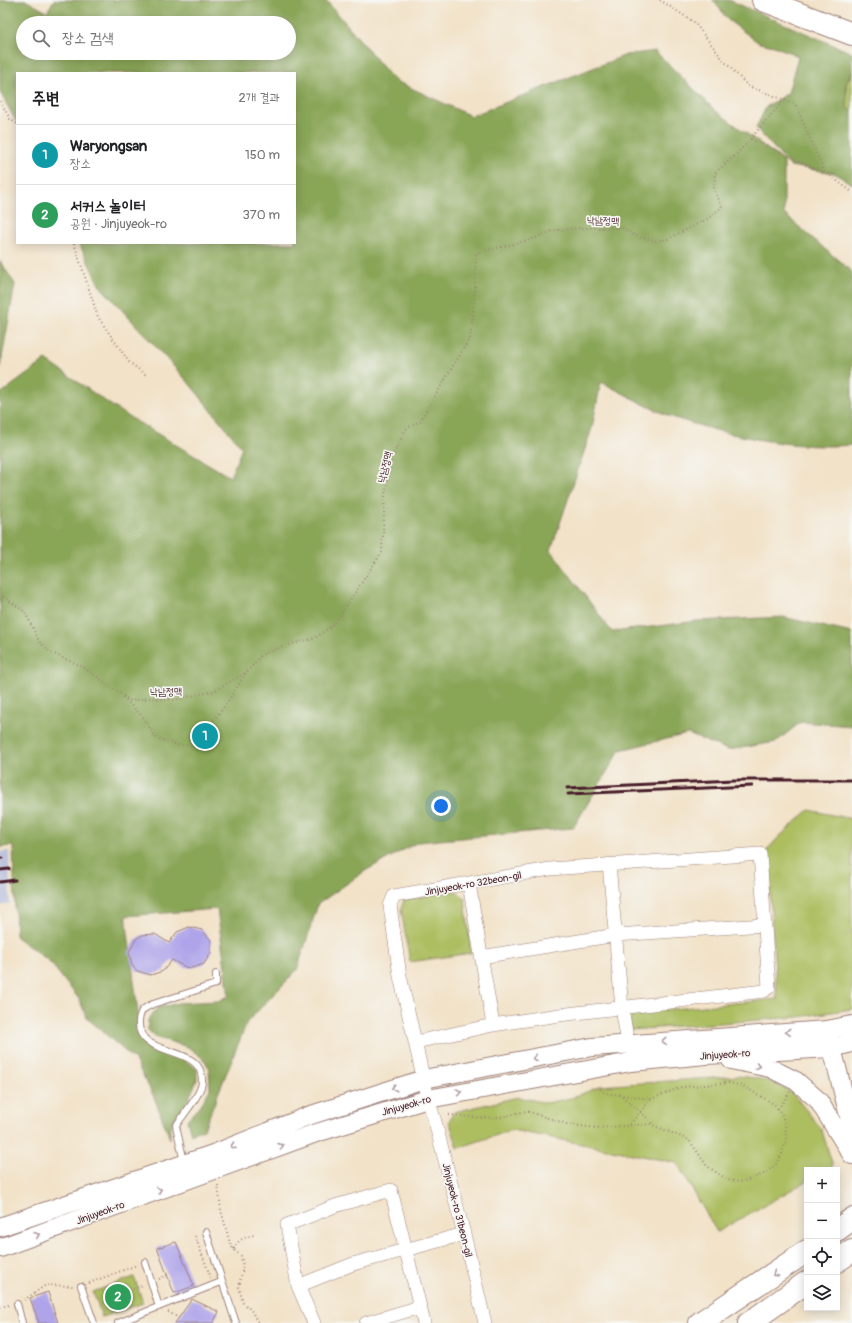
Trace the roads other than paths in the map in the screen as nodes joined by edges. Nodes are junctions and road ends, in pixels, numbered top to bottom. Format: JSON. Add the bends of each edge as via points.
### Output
{"nodes":[{"id":1,"x":762,"y":0,"type":"edge"},
{"id":2,"x":797,"y":0,"type":"edge"},
{"id":3,"x":852,"y":21,"type":"edge"},
{"id":4,"x":852,"y":34,"type":"edge"},
{"id":5,"x":609,"y":864,"type":"junction"},
{"id":6,"x":468,"y":884,"type":"junction"},
{"id":7,"x":764,"y":925,"type":"junction"},
{"id":8,"x":616,"y":935,"type":"junction"},
{"id":9,"x":481,"y":957,"type":"junction"},
{"id":10,"x":216,"y":974,"type":"dead end"},
{"id":11,"x":622,"y":1008,"type":"junction"},
{"id":12,"x":493,"y":1025,"type":"junction"},
{"id":13,"x":852,"y":1025,"type":"edge"},
{"id":14,"x":827,"y":1030,"type":"junction"},
{"id":15,"x":416,"y":1042,"type":"junction"},
{"id":16,"x":852,"y":1043,"type":"edge"},
{"id":17,"x":628,"y":1044,"type":"junction"},
{"id":18,"x":831,"y":1048,"type":"junction"},
{"id":19,"x":706,"y":1055,"type":"junction"},
{"id":20,"x":424,"y":1079,"type":"junction"},
{"id":21,"x":428,"y":1099,"type":"junction"},
{"id":22,"x":851,"y":1122,"type":"edge"},
{"id":23,"x":852,"y":1146,"type":"edge"},
{"id":24,"x":852,"y":1156,"type":"edge"},
{"id":25,"x":184,"y":1164,"type":"junction"},
{"id":26,"x":852,"y":1219,"type":"edge"},
{"id":27,"x":0,"y":1227,"type":"edge"},
{"id":28,"x":840,"y":1228,"type":"edge"},
{"id":29,"x":206,"y":1232,"type":"dead end"},
{"id":30,"x":464,"y":1234,"type":"junction"},
{"id":31,"x":0,"y":1248,"type":"edge"},
{"id":32,"x":405,"y":1249,"type":"junction"},
{"id":33,"x":852,"y":1251,"type":"edge"},
{"id":34,"x":804,"y":1253,"type":"edge"},
{"id":35,"x":840,"y":1259,"type":"edge"},
{"id":36,"x":145,"y":1262,"type":"dead end"},
{"id":37,"x":222,"y":1282,"type":"junction"},
{"id":38,"x":804,"y":1284,"type":"edge"},
{"id":39,"x":81,"y":1286,"type":"dead end"},
{"id":40,"x":298,"y":1286,"type":"junction"},
{"id":41,"x":17,"y":1304,"type":"dead end"},
{"id":42,"x":159,"y":1307,"type":"junction"},
{"id":43,"x":420,"y":1307,"type":"junction"},
{"id":44,"x":22,"y":1323,"type":"edge"},
{"id":45,"x":94,"y":1323,"type":"edge"},
{"id":46,"x":118,"y":1323,"type":"edge"},
{"id":47,"x":236,"y":1323,"type":"edge"},
{"id":48,"x":314,"y":1323,"type":"edge"},
{"id":49,"x":366,"y":1323,"type":"edge"},
{"id":50,"x":424,"y":1323,"type":"edge"},
{"id":51,"x":485,"y":1323,"type":"edge"},
{"id":52,"x":700,"y":1323,"type":"edge"},
{"id":53,"x":749,"y":1323,"type":"edge"}],
"edges":[{"from":1,"to":4,"type":"highway"},
{"from":2,"to":3,"type":"highway"},
{"from":5,"to":6,"type":"street","name":"Jinjuyeok-ro 32beon-gil","via":[[550,869]]},
{"from":5,"to":7,"type":"street","name":"Jinjuyeok-ro 32beon-gil","via":[[760,854]]},
{"from":5,"to":8,"type":"street"},
{"from":6,"to":9,"type":"street"},
{"from":6,"to":15,"type":"street","name":"Jinjuyeok-ro 32beon-gil","via":[[394,896],[390,906],[400,976]]},
{"from":7,"to":8,"type":"street"},
{"from":7,"to":11,"type":"street","via":[[769,988],[764,991]]},
{"from":8,"to":9,"type":"street"},
{"from":8,"to":11,"type":"street"},
{"from":9,"to":12,"type":"street"},
{"from":10,"to":25,"type":"lane","via":[[216,984],[153,1004],[139,1013],[138,1030],[148,1043],[182,1055],[194,1062],[200,1072],[202,1081],[199,1093],[176,1126]]},
{"from":11,"to":12,"type":"street"},
{"from":11,"to":17,"type":"street"},
{"from":12,"to":15,"type":"street"},
{"from":13,"to":14,"type":"street","name":"Jinjuyeok-ro"},
{"from":14,"to":17,"type":"street","name":"Jinjuyeok-ro","one_way":true},
{"from":14,"to":18,"type":"street"},
{"from":15,"to":20,"type":"street","name":"Jinjuyeok-ro 32beon-gil"},
{"from":16,"to":18,"type":"street","name":"Jinjuyeok-ro"},
{"from":17,"to":20,"type":"street","name":"Jinjuyeok-ro","one_way":true,"via":[[592,1047]]},
{"from":18,"to":19,"type":"street","name":"Jinjuyeok-ro"},
{"from":18,"to":22,"type":"street"},
{"from":21,"to":19,"type":"street","name":"Jinjuyeok-ro","one_way":true,"via":[[595,1068]]},
{"from":19,"to":24,"type":"street","one_way":true,"via":[[770,1068],[796,1081],[818,1100]]},
{"from":20,"to":21,"type":"street","name":"Jinjuyeok-ro 32beon-gil"},
{"from":20,"to":25,"type":"street","name":"Jinjuyeok-ro","one_way":true,"via":[[308,1116]]},
{"from":21,"to":30,"type":"street","name":"Jinjuyeok-ro 31beon-gil"},
{"from":31,"to":21,"type":"street","name":"Jinjuyeok-ro","one_way":true,"via":[[313,1134]]},
{"from":22,"to":23,"type":"street"},
{"from":25,"to":27,"type":"street","name":"Jinjuyeok-ro"},
{"from":26,"to":28,"type":"highway"},
{"from":29,"to":37,"type":"lane"},
{"from":30,"to":32,"type":"street"},
{"from":30,"to":51,"type":"street","name":"Jinjuyeok-ro 31beon-gil"},
{"from":32,"to":40,"type":"street","via":[[353,1264]]},
{"from":32,"to":40,"type":"street","via":[[391,1190],[335,1206],[288,1225]]},
{"from":32,"to":43,"type":"street"},
{"from":33,"to":35,"type":"highway"},
{"from":34,"to":52,"type":"highway","one_way":true},
{"from":36,"to":42,"type":"lane"},
{"from":37,"to":42,"type":"lane"},
{"from":37,"to":47,"type":"lane"},
{"from":38,"to":53,"type":"highway"},
{"from":39,"to":45,"type":"lane"},
{"from":40,"to":48,"type":"street"},
{"from":41,"to":44,"type":"lane"},
{"from":42,"to":46,"type":"lane"},
{"from":43,"to":49,"type":"street"},
{"from":43,"to":50,"type":"street"}]}
